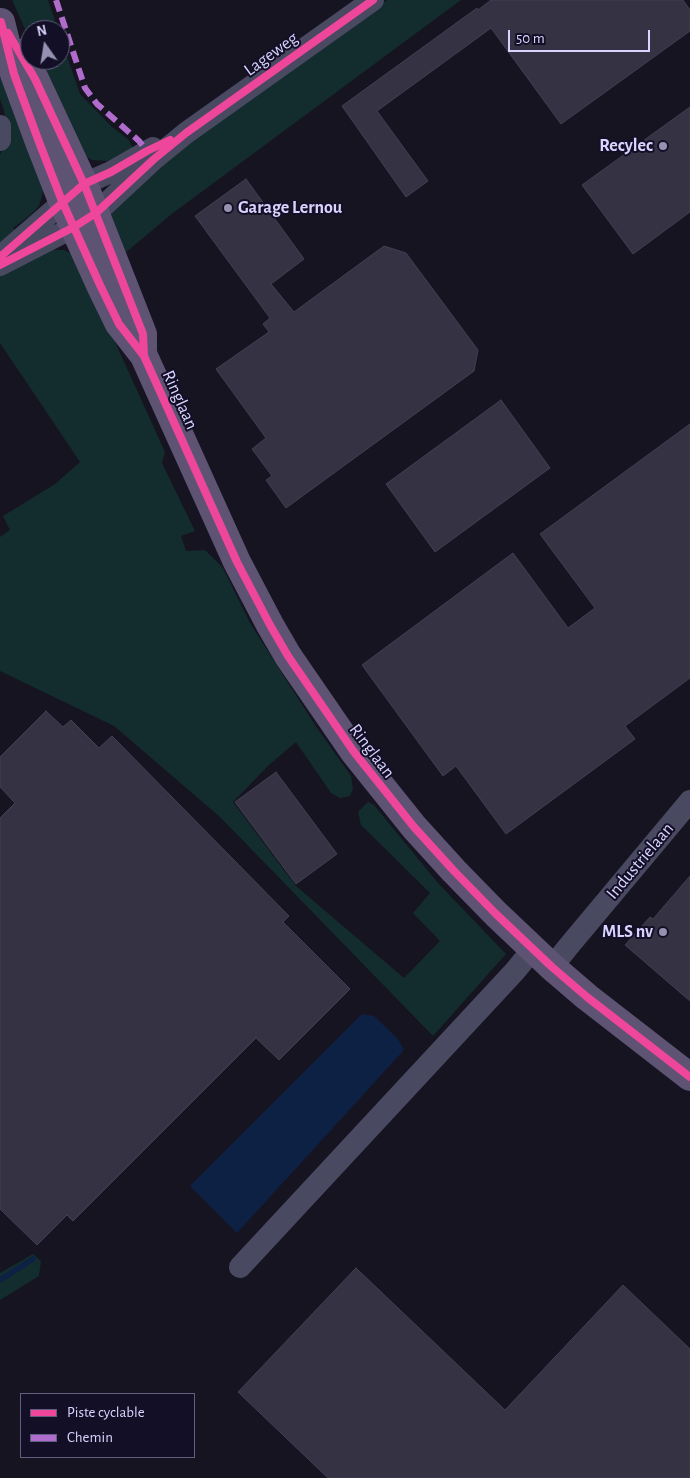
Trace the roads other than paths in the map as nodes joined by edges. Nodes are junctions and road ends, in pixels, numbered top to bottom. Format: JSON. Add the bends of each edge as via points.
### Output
{"nodes":[{"id":1,"x":373,"y":0,"type":"edge"},
{"id":2,"x":0,"y":21,"type":"edge"},
{"id":3,"x":0,"y":126,"type":"edge"},
{"id":4,"x":186,"y":133,"type":"junction"},
{"id":5,"x":0,"y":140,"type":"edge"},
{"id":6,"x":84,"y":184,"type":"junction"},
{"id":7,"x":62,"y":201,"type":"junction"},
{"id":8,"x":85,"y":220,"type":"junction"},
{"id":9,"x":0,"y":257,"type":"edge"},
{"id":10,"x":0,"y":265,"type":"edge"},
{"id":11,"x":690,"y":801,"type":"edge"},
{"id":12,"x":543,"y":958,"type":"junction"},
{"id":13,"x":690,"y":1077,"type":"edge"},
{"id":14,"x":240,"y":1267,"type":"dead end"}],
"edges":[{"from":1,"to":4,"type":"street","name":"Lageweg"},
{"from":2,"to":6,"type":"main road","name":"Ringlaan","via":[[35,79]]},
{"from":2,"to":7,"type":"main road","name":"Ringlaan","via":[[14,74]]},
{"from":3,"to":5,"type":"street"},
{"from":4,"to":6,"type":"street","name":"Lageweg"},
{"from":4,"to":8,"type":"street","name":"Lageweg"},
{"from":6,"to":7,"type":"street","name":"Lageweg"},
{"from":6,"to":8,"type":"main road","name":"Ringlaan"},
{"from":7,"to":8,"type":"main road","name":"Ringlaan"},
{"from":7,"to":9,"type":"street","name":"Lageweg"},
{"from":8,"to":10,"type":"street","name":"Lageweg"},
{"from":8,"to":12,"type":"main road","name":"Ringlaan","via":[[100,285],[119,324],[144,356],[241,570],[308,687],[354,752],[414,827]]},
{"from":11,"to":12,"type":"street","name":"Industrielaan","via":[[568,947]]},
{"from":12,"to":13,"type":"main road","name":"Ringlaan","via":[[587,997]]},
{"from":12,"to":14,"type":"street","name":"Industrielaan","via":[[508,979]]}]}
